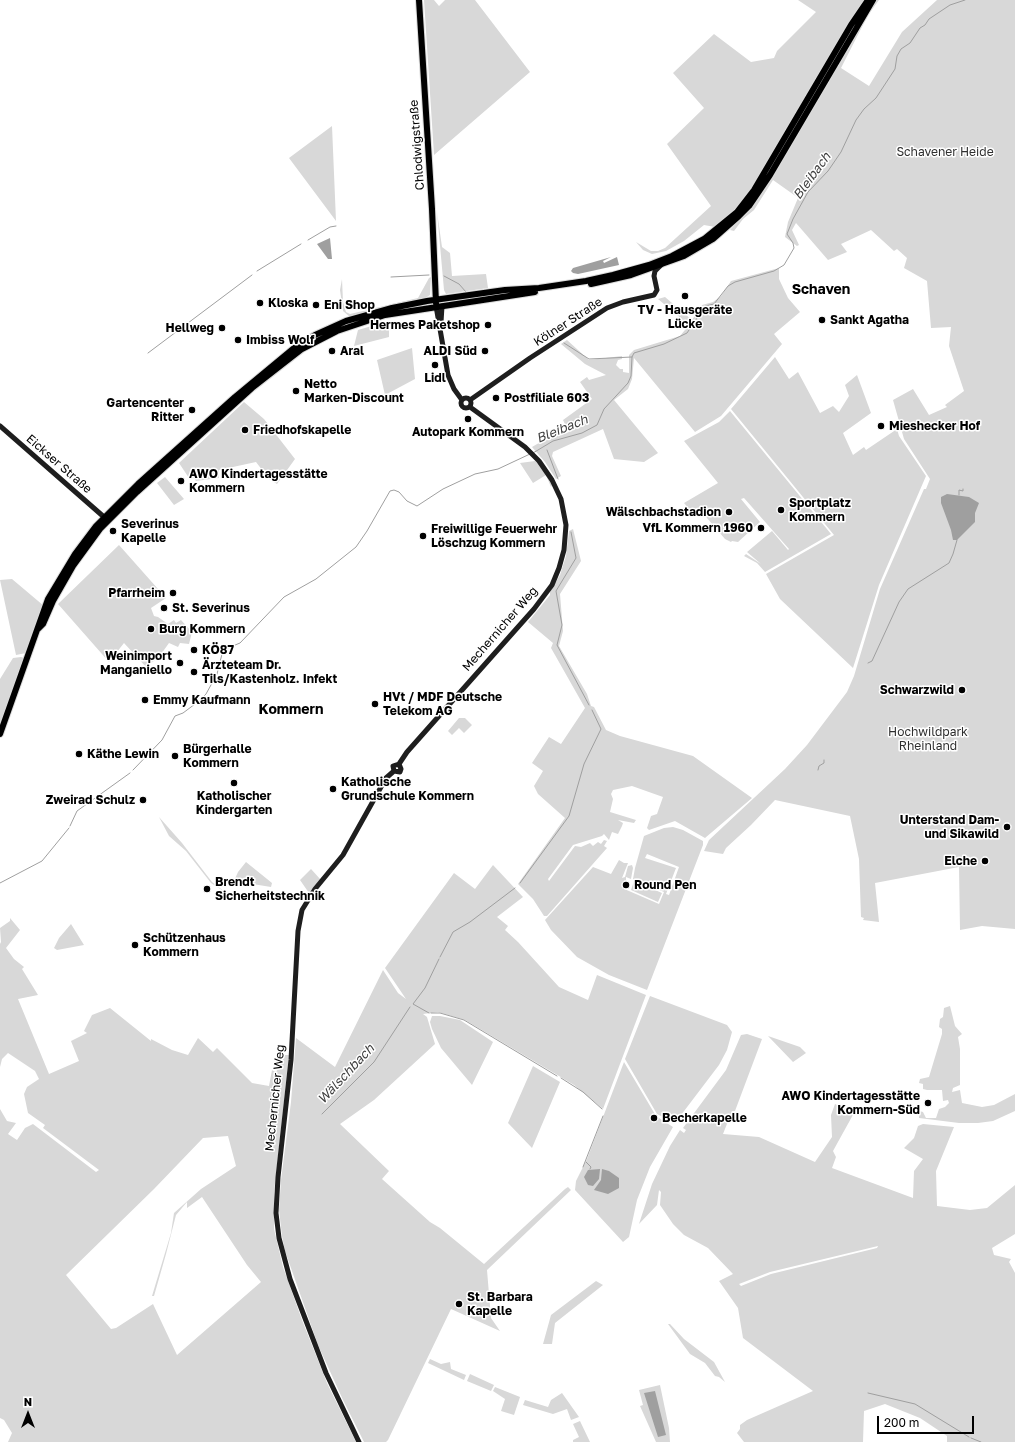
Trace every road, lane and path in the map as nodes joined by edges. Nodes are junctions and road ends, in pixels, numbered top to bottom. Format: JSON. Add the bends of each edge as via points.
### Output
{"nodes":[{"id":1,"x":419,"y":0,"type":"edge"},
{"id":2,"x":868,"y":0,"type":"edge"},
{"id":3,"x":873,"y":0,"type":"edge"},
{"id":4,"x":726,"y":225,"type":"junction"},
{"id":5,"x":662,"y":265,"type":"junction"},
{"id":6,"x":436,"y":288,"type":"junction"},
{"id":7,"x":427,"y":301,"type":"junction"},
{"id":8,"x":439,"y":303,"type":"junction"},
{"id":9,"x":462,"y":400,"type":"junction"},
{"id":10,"x":470,"y":400,"type":"junction"},
{"id":11,"x":470,"y":407,"type":"junction"},
{"id":12,"x":0,"y":426,"type":"edge"},
{"id":13,"x":104,"y":517,"type":"junction"},
{"id":14,"x":38,"y":629,"type":"junction"},
{"id":15,"x":0,"y":734,"type":"edge"},
{"id":16,"x":358,"y":1441,"type":"edge"}],
"edges":[{"from":1,"to":6,"type":"main road","name":"Chlodwigstraße"},
{"from":2,"to":4,"type":"main road","via":[[764,175],[747,201]]},
{"from":3,"to":4,"type":"main road","via":[[770,175],[749,206]]},
{"from":4,"to":5,"type":"main road","via":[[720,233],[684,256]]},
{"from":4,"to":8,"type":"main road","via":[[672,256],[632,271],[586,281]]},
{"from":5,"to":8,"type":"main road","via":[[613,280]]},
{"from":5,"to":10,"type":"street","name":"Kölner Straße","via":[[655,271],[656,292],[651,296],[628,300],[607,308]]},
{"from":6,"to":7,"type":"main road"},
{"from":6,"to":8,"type":"main road","name":"Chlodwigstraße"},
{"from":7,"to":8,"type":"main road"},
{"from":7,"to":13,"type":"main road","via":[[341,323],[294,348],[235,397]]},
{"from":8,"to":9,"type":"street","via":[[448,375]]},
{"from":8,"to":14,"type":"main road","via":[[337,331],[302,349],[268,374],[137,492],[100,529],[73,566]]},
{"from":9,"to":10,"type":"street"},
{"from":9,"to":11,"type":"street","via":[[463,407]]},
{"from":10,"to":11,"type":"street"},
{"from":11,"to":16,"type":"street","name":"Mechernicher Weg","via":[[529,450],[552,480],[564,510],[565,542],[556,578],[534,610],[407,752],[399,764],[401,770],[394,771],[381,786],[342,855],[300,914],[291,1060],[277,1189],[279,1238],[290,1279],[326,1373]]},
{"from":12,"to":13,"type":"street","name":"Eickser Straße"},
{"from":13,"to":14,"type":"main road","via":[[81,545],[58,580],[48,599]]},
{"from":14,"to":15,"type":"main road"}]}
